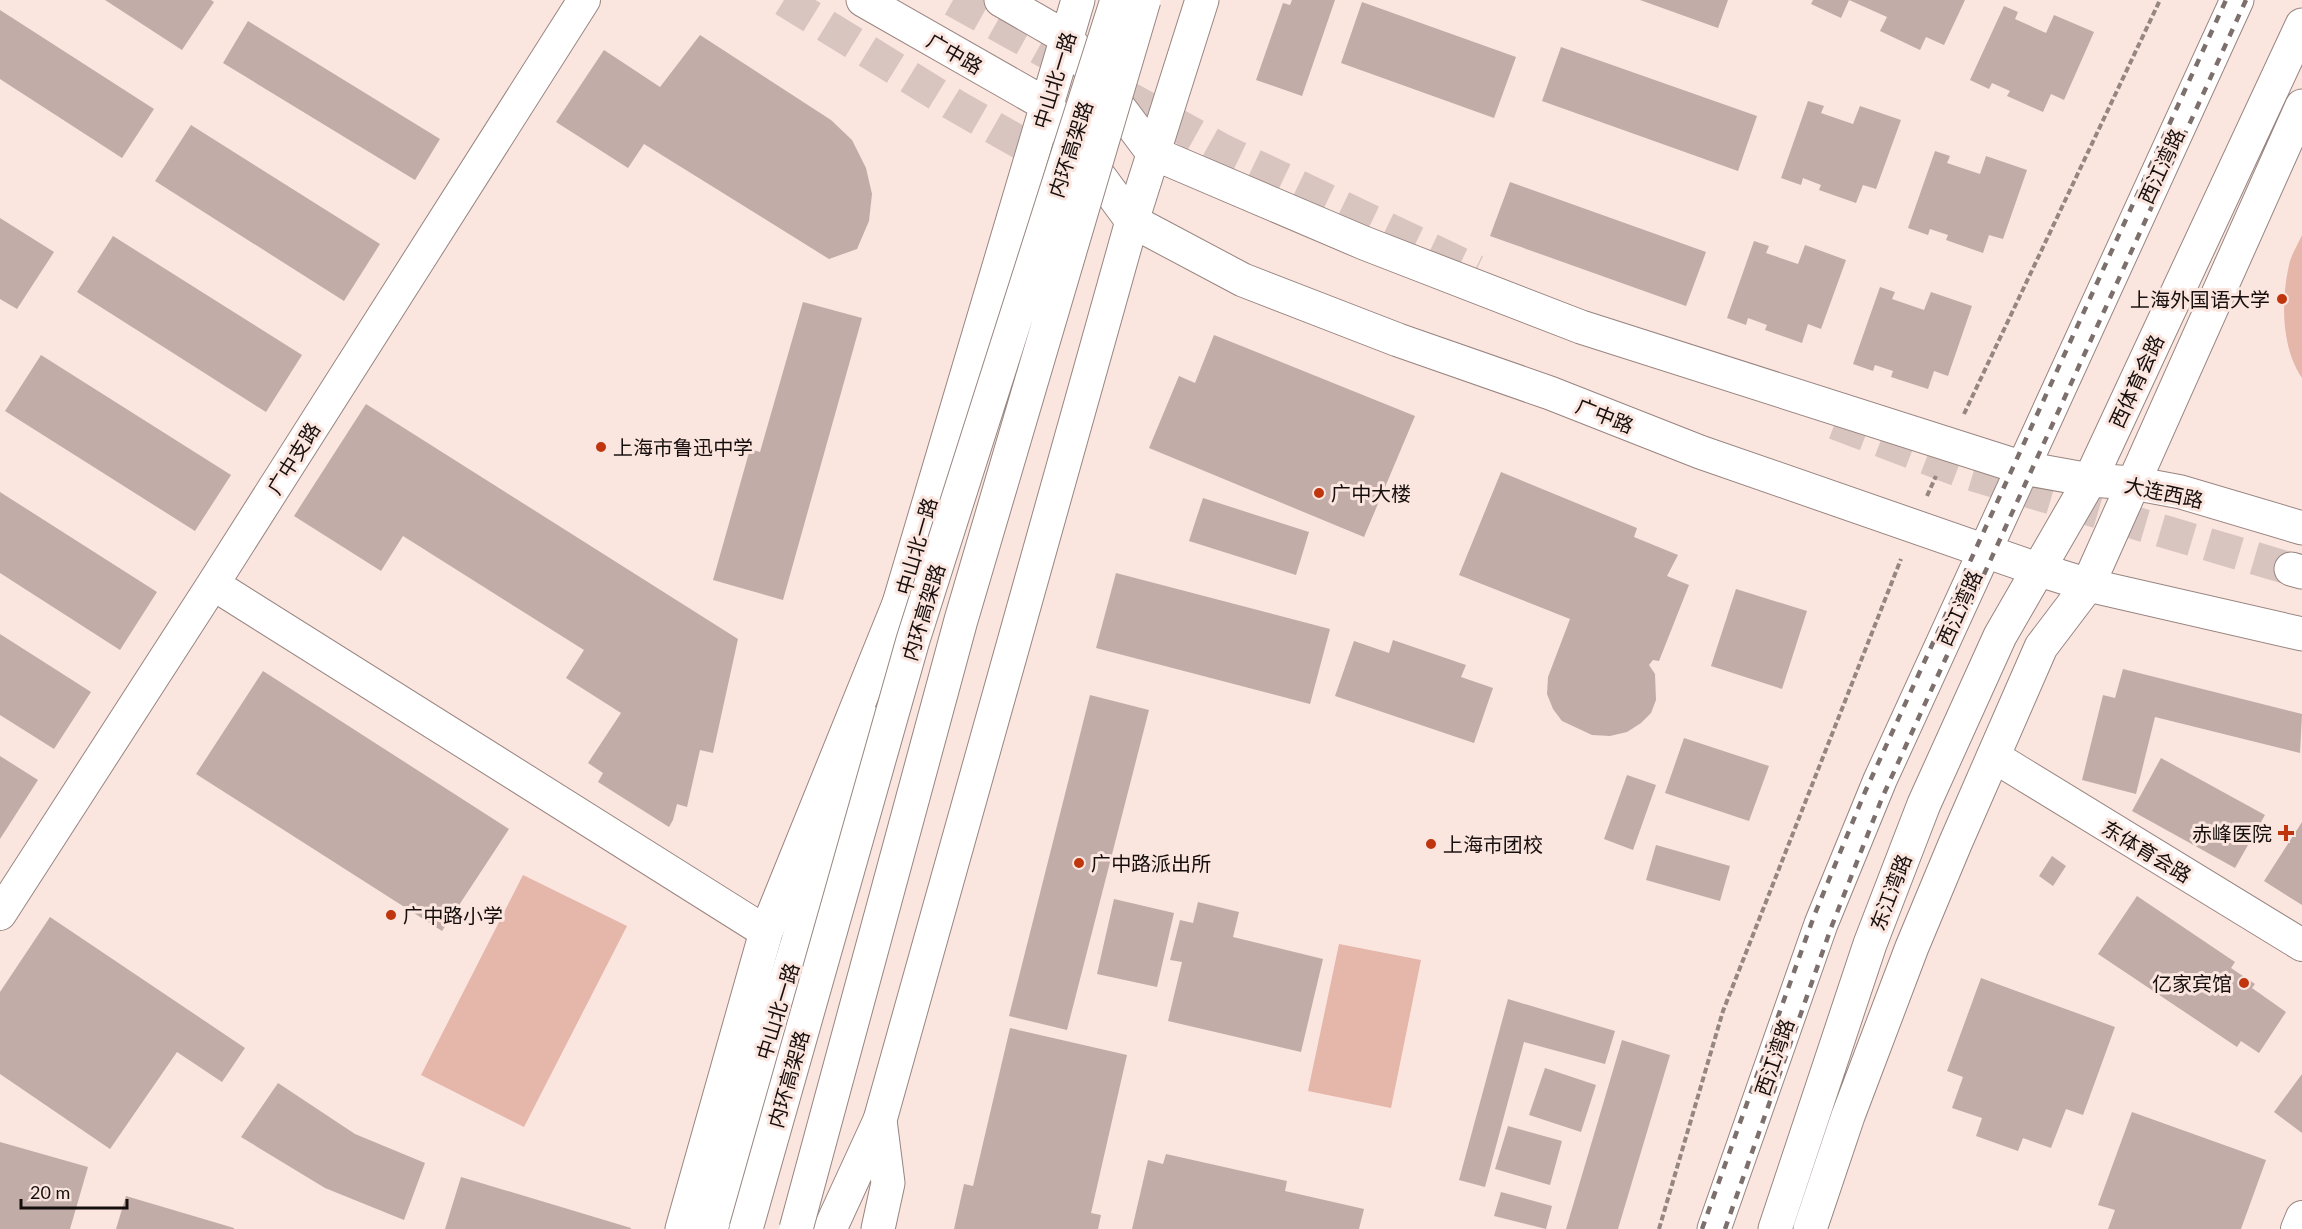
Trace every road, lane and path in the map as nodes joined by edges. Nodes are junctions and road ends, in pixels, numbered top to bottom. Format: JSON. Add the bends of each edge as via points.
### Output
{"nodes":[{"id":1,"x":584,"y":0,"type":"edge"},
{"id":2,"x":863,"y":0,"type":"edge"},
{"id":3,"x":1001,"y":0,"type":"edge"},
{"id":4,"x":1078,"y":0,"type":"edge"},
{"id":5,"x":1118,"y":0,"type":"edge"},
{"id":6,"x":1144,"y":0,"type":"edge"},
{"id":7,"x":1202,"y":0,"type":"edge"},
{"id":8,"x":2160,"y":0,"type":"edge"},
{"id":9,"x":2237,"y":0,"type":"edge"},
{"id":10,"x":2302,"y":25,"type":"edge"},
{"id":11,"x":1067,"y":38,"type":"junction"},
{"id":12,"x":1047,"y":105,"type":"junction"},
{"id":13,"x":2302,"y":106,"type":"edge"},
{"id":14,"x":1153,"y":153,"type":"junction"},
{"id":15,"x":1132,"y":221,"type":"junction"},
{"id":16,"x":1950,"y":445,"type":"junction"},
{"id":17,"x":2023,"y":468,"type":"junction"},
{"id":18,"x":2090,"y":480,"type":"junction"},
{"id":19,"x":2133,"y":483,"type":"junction"},
{"id":20,"x":1914,"y":527,"type":"junction"},
{"id":21,"x":2302,"y":528,"type":"edge"},
{"id":22,"x":1984,"y":552,"type":"junction"},
{"id":23,"x":2040,"y":570,"type":"junction"},
{"id":24,"x":213,"y":584,"type":"junction"},
{"id":25,"x":2088,"y":585,"type":"junction"},
{"id":26,"x":900,"y":601,"type":"junction"},
{"id":27,"x":2302,"y":634,"type":"edge"},
{"id":28,"x":1993,"y":756,"type":"junction"},
{"id":29,"x":0,"y":914,"type":"edge"},
{"id":30,"x":766,"y":932,"type":"junction"},
{"id":31,"x":2302,"y":945,"type":"edge"},
{"id":32,"x":880,"y":1120,"type":"junction"},
{"id":33,"x":2302,"y":1217,"type":"edge"},
{"id":34,"x":682,"y":1229,"type":"edge"},
{"id":35,"x":711,"y":1229,"type":"edge"},
{"id":36,"x":746,"y":1229,"type":"edge"},
{"id":37,"x":796,"y":1229,"type":"edge"},
{"id":38,"x":830,"y":1229,"type":"edge"},
{"id":39,"x":878,"y":1229,"type":"edge"},
{"id":40,"x":1659,"y":1229,"type":"edge"},
{"id":41,"x":1714,"y":1229,"type":"edge"},
{"id":42,"x":1775,"y":1229,"type":"edge"},
{"id":43,"x":1810,"y":1229,"type":"edge"},
{"id":44,"x":2297,"y":1229,"type":"edge"}],
"edges":[{"from":1,"to":24,"type":"street","name":"广中支路"},
{"from":2,"to":12,"type":"main road","name":"广中路"},
{"from":3,"to":11,"type":"main road"},
{"from":4,"to":11,"type":"main road","name":"中山北一路"},
{"from":5,"to":36,"type":"main road","name":"内环高架路","bridge":true,"via":[[913,640]]},
{"from":6,"to":37,"type":"main road","name":"内环高架路","bridge":true,"via":[[961,620]]},
{"from":7,"to":14,"type":"main road"},
{"from":8,"to":16,"type":"path"},
{"from":9,"to":17,"type":"main road","name":"西江湾路"},
{"from":10,"to":18,"type":"main road","name":"西体育会路"},
{"from":11,"to":12,"type":"main road","name":"中山北一路"},
{"from":11,"to":14,"type":"main road"},
{"from":12,"to":15,"type":"main road"},
{"from":12,"to":26,"type":"main road","name":"中山北一路"},
{"from":13,"to":19,"type":"main road","name":"西体育会路"},
{"from":14,"to":15,"type":"main road"},
{"from":14,"to":16,"type":"main road","via":[[1364,243],[1581,327]]},
{"from":15,"to":20,"type":"main road","name":"广中路","via":[[1243,280],[1700,452]]},
{"from":15,"to":32,"type":"main road"},
{"from":16,"to":17,"type":"main road"},
{"from":16,"to":20,"type":"path"},
{"from":17,"to":18,"type":"main road","name":"大连西路"},
{"from":17,"to":22,"type":"main road","name":"西江湾路"},
{"from":18,"to":19,"type":"main road","name":"大连西路"},
{"from":18,"to":23,"type":"main road","name":"西体育会路"},
{"from":19,"to":21,"type":"main road","name":"大连西路","via":[[2181,492]]},
{"from":19,"to":25,"type":"main road","name":"西体育会路"},
{"from":20,"to":22,"type":"main road","name":"广中路"},
{"from":20,"to":40,"type":"path","via":[[1723,1011]]},
{"from":22,"to":23,"type":"main road","name":"广中路"},
{"from":22,"to":41,"type":"main road","name":"西江湾路","via":[[1880,780],[1821,924]]},
{"from":23,"to":25,"type":"main road","name":"广中路"},
{"from":23,"to":42,"type":"main road","name":"东江湾路","via":[[2000,636],[1924,804],[1870,944]]},
{"from":24,"to":29,"type":"street","name":"广中支路"},
{"from":24,"to":30,"type":"street"},
{"from":25,"to":27,"type":"main road"},
{"from":25,"to":28,"type":"main road","name":"东江湾路","via":[[2041,647]]},
{"from":26,"to":30,"type":"main road"},
{"from":26,"to":35,"type":"main road","name":"中山北一路"},
{"from":28,"to":31,"type":"street","name":"东体育会路"},
{"from":28,"to":43,"type":"main road","name":"东江湾路","via":[[1912,947]]},
{"from":30,"to":34,"type":"main road"},
{"from":32,"to":38,"type":"main road"},
{"from":32,"to":39,"type":"main road","via":[[888,1183]]},
{"from":33,"to":44,"type":"street"}]}
